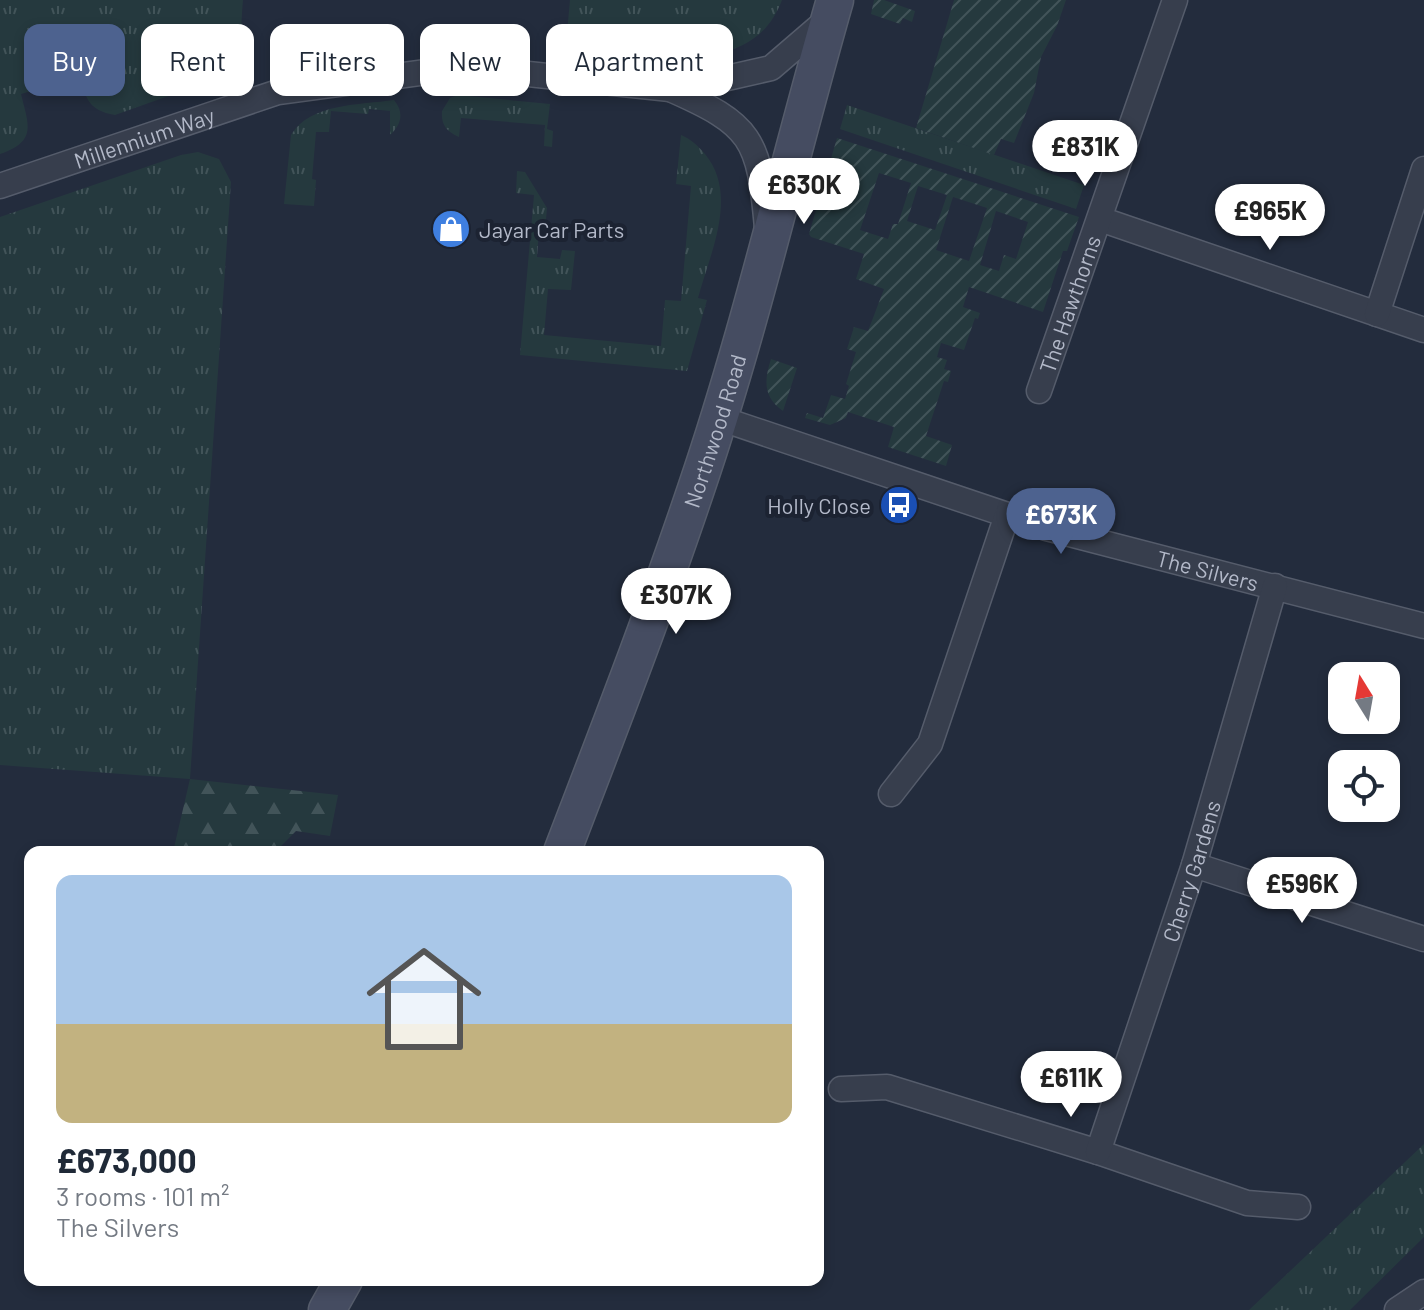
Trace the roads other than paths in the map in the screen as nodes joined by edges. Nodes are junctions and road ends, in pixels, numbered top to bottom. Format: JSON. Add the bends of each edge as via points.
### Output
{"nodes":[{"id":1,"x":1175,"y":0,"type":"edge"},
{"id":2,"x":833,"y":9,"type":"edge"},
{"id":3,"x":546,"y":76,"type":"edge"},
{"id":4,"x":733,"y":76,"type":"edge"},
{"id":5,"x":685,"y":96,"type":"edge"},
{"id":6,"x":1424,"y":169,"type":"edge"},
{"id":7,"x":0,"y":186,"type":"edge"},
{"id":8,"x":1100,"y":219,"type":"junction"},
{"id":9,"x":768,"y":245,"type":"junction"},
{"id":10,"x":1377,"y":314,"type":"junction"},
{"id":11,"x":1424,"y":330,"type":"edge"},
{"id":12,"x":1039,"y":391,"type":"dead end"},
{"id":13,"x":719,"y":418,"type":"junction"},
{"id":14,"x":1007,"y":515,"type":"junction"},
{"id":15,"x":1275,"y":586,"type":"junction"},
{"id":16,"x":1424,"y":626,"type":"edge"},
{"id":17,"x":891,"y":794,"type":"dead end"},
{"id":18,"x":564,"y":846,"type":"edge"},
{"id":19,"x":1194,"y":865,"type":"junction"},
{"id":20,"x":1424,"y":939,"type":"edge"},
{"id":21,"x":841,"y":1089,"type":"dead end"},
{"id":22,"x":1098,"y":1152,"type":"junction"},
{"id":23,"x":1298,"y":1207,"type":"dead end"},
{"id":24,"x":341,"y":1286,"type":"edge"},
{"id":25,"x":1424,"y":1292,"type":"edge"},
{"id":26,"x":327,"y":1310,"type":"edge"},
{"id":27,"x":1397,"y":1310,"type":"edge"}],
"edges":[{"from":1,"to":8,"type":"street","name":"The Hawthorns"},
{"from":2,"to":4,"type":"street","name":"Millennium Way","via":[[771,68]]},
{"from":2,"to":9,"type":"street","name":"Northwood Road"},
{"from":3,"to":7,"type":"street","name":"Millennium Way","via":[[481,69],[434,71],[278,92]]},
{"from":5,"to":9,"type":"street","name":"Millennium Way","via":[[718,111],[743,132],[756,155]]},
{"from":6,"to":10,"type":"street"},
{"from":8,"to":10,"type":"street","name":"The Hawthorns"},
{"from":8,"to":12,"type":"street","name":"The Hawthorns"},
{"from":9,"to":13,"type":"street","name":"Northwood Road"},
{"from":10,"to":11,"type":"street","name":"The Hawthorns"},
{"from":13,"to":14,"type":"street","name":"The Silvers"},
{"from":13,"to":18,"type":"street","name":"Northwood Road"},
{"from":14,"to":15,"type":"street","name":"The Silvers"},
{"from":14,"to":17,"type":"street","via":[[930,744]]},
{"from":15,"to":16,"type":"street","name":"The Silvers"},
{"from":15,"to":19,"type":"street","name":"Cherry Gardens"},
{"from":19,"to":20,"type":"street"},
{"from":19,"to":22,"type":"street","name":"Cherry Gardens"},
{"from":21,"to":22,"type":"street","via":[[887,1087]]},
{"from":22,"to":23,"type":"street","via":[[1247,1203]]},
{"from":24,"to":26,"type":"street"},
{"from":25,"to":27,"type":"street"}]}
